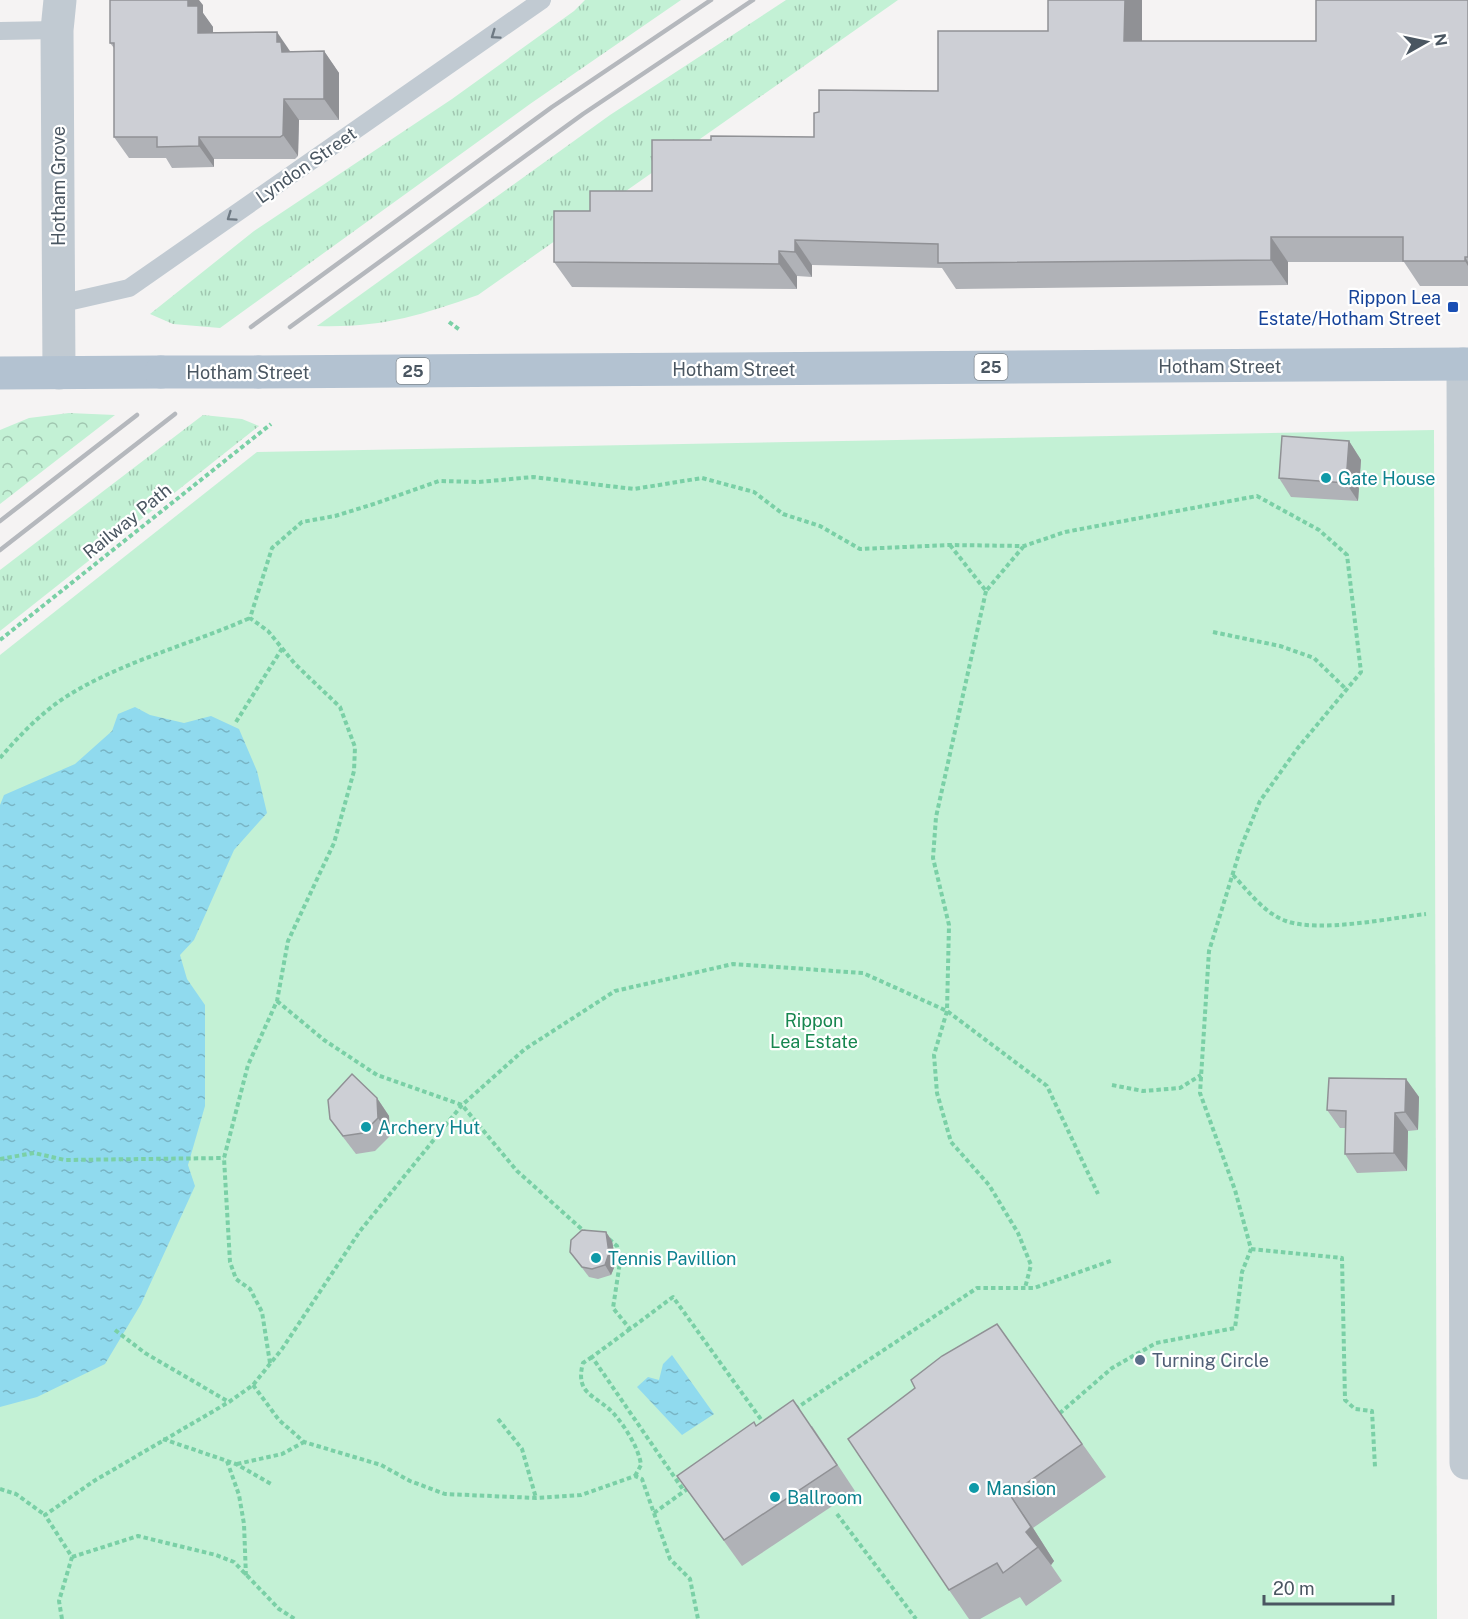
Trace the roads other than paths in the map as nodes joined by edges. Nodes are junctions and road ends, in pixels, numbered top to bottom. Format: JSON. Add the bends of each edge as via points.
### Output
{"nodes":[{"id":1,"x":542,"y":0,"type":"edge"},
{"id":2,"x":58,"y":15,"type":"edge"},
{"id":3,"x":0,"y":31,"type":"edge"},
{"id":4,"x":59,"y":304,"type":"junction"},
{"id":5,"x":1466,"y":364,"type":"edge"},
{"id":6,"x":59,"y":373,"type":"junction"},
{"id":7,"x":0,"y":374,"type":"edge"},
{"id":8,"x":1456,"y":916,"type":"edge"},
{"id":9,"x":1467,"y":1463,"type":"edge"}],
"edges":[{"from":1,"to":4,"type":"lane","name":"Lyndon Street","one_way":true,"via":[[129,288]]},
{"from":2,"to":3,"type":"lane"},
{"from":2,"to":4,"type":"street","name":"Hotham Grove"},
{"from":4,"to":6,"type":"street","name":"Hotham Grove"},
{"from":5,"to":6,"type":"main road","name":"Hotham Street","number":"25","bridge":true},
{"from":5,"to":8,"type":"street"},
{"from":6,"to":7,"type":"main road","name":"Hotham Street","number":"25"},
{"from":8,"to":9,"type":"street"}]}
